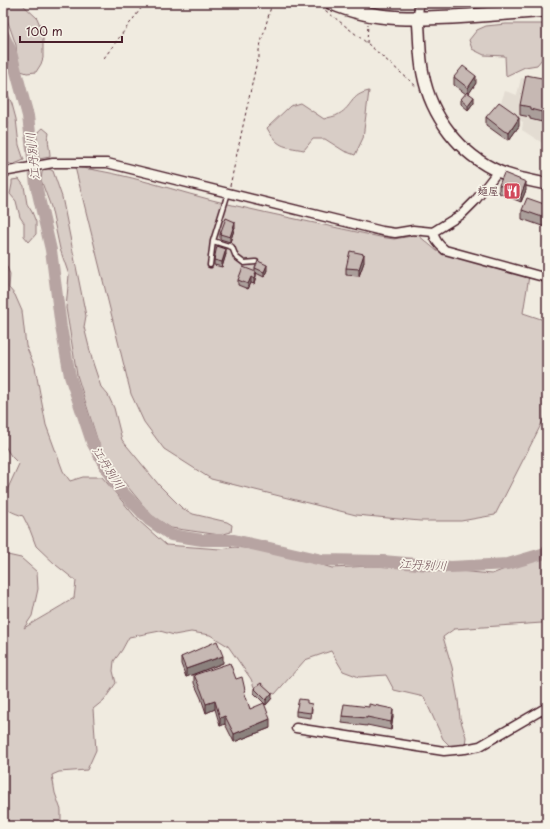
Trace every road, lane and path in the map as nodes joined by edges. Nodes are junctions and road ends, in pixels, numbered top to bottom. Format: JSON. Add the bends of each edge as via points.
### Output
{"nodes":[{"id":1,"x":145,"y":3,"type":"edge"},
{"id":2,"x":272,"y":3,"type":"edge"},
{"id":3,"x":316,"y":3,"type":"edge"},
{"id":4,"x":332,"y":3,"type":"edge"},
{"id":5,"x":418,"y":3,"type":"edge"},
{"id":6,"x":547,"y":10,"type":"edge"},
{"id":7,"x":369,"y":14,"type":"junction"},
{"id":8,"x":418,"y":19,"type":"junction"},
{"id":9,"x":367,"y":43,"type":"junction"},
{"id":10,"x":104,"y":58,"type":"dead end"},
{"id":11,"x":418,"y":88,"type":"dead end"},
{"id":12,"x":498,"y":171,"type":"junction"},
{"id":13,"x":3,"y":172,"type":"edge"},
{"id":14,"x":547,"y":184,"type":"edge"},
{"id":15,"x":228,"y":193,"type":"junction"},
{"id":16,"x":433,"y":232,"type":"junction"},
{"id":17,"x":213,"y":241,"type":"junction"},
{"id":18,"x":256,"y":262,"type":"edge"},
{"id":19,"x":210,"y":265,"type":"dead end"},
{"id":20,"x":547,"y":278,"type":"edge"},
{"id":21,"x":547,"y":707,"type":"edge"},
{"id":22,"x":296,"y":728,"type":"dead end"}],
"edges":[{"from":1,"to":10,"type":"path"},
{"from":2,"to":15,"type":"path","via":[[259,50],[259,60]]},
{"from":3,"to":9,"type":"path"},
{"from":4,"to":7,"type":"main road"},
{"from":5,"to":8,"type":"street"},
{"from":6,"to":8,"type":"main road"},
{"from":7,"to":8,"type":"main road"},
{"from":7,"to":9,"type":"path"},
{"from":8,"to":12,"type":"main road","via":[[422,72],[435,110],[451,135],[484,164]]},
{"from":9,"to":11,"type":"path"},
{"from":12,"to":14,"type":"main road"},
{"from":12,"to":16,"type":"street","via":[[466,210]]},
{"from":13,"to":15,"type":"street","via":[[53,163],[107,163]]},
{"from":15,"to":16,"type":"street","via":[[382,231]]},
{"from":15,"to":17,"type":"lane"},
{"from":16,"to":20,"type":"street","via":[[434,238],[445,250]]},
{"from":17,"to":18,"type":"lane","via":[[232,247],[236,257],[244,263]]},
{"from":17,"to":19,"type":"lane"},
{"from":21,"to":22,"type":"street","via":[[480,746],[444,751]]}]}
